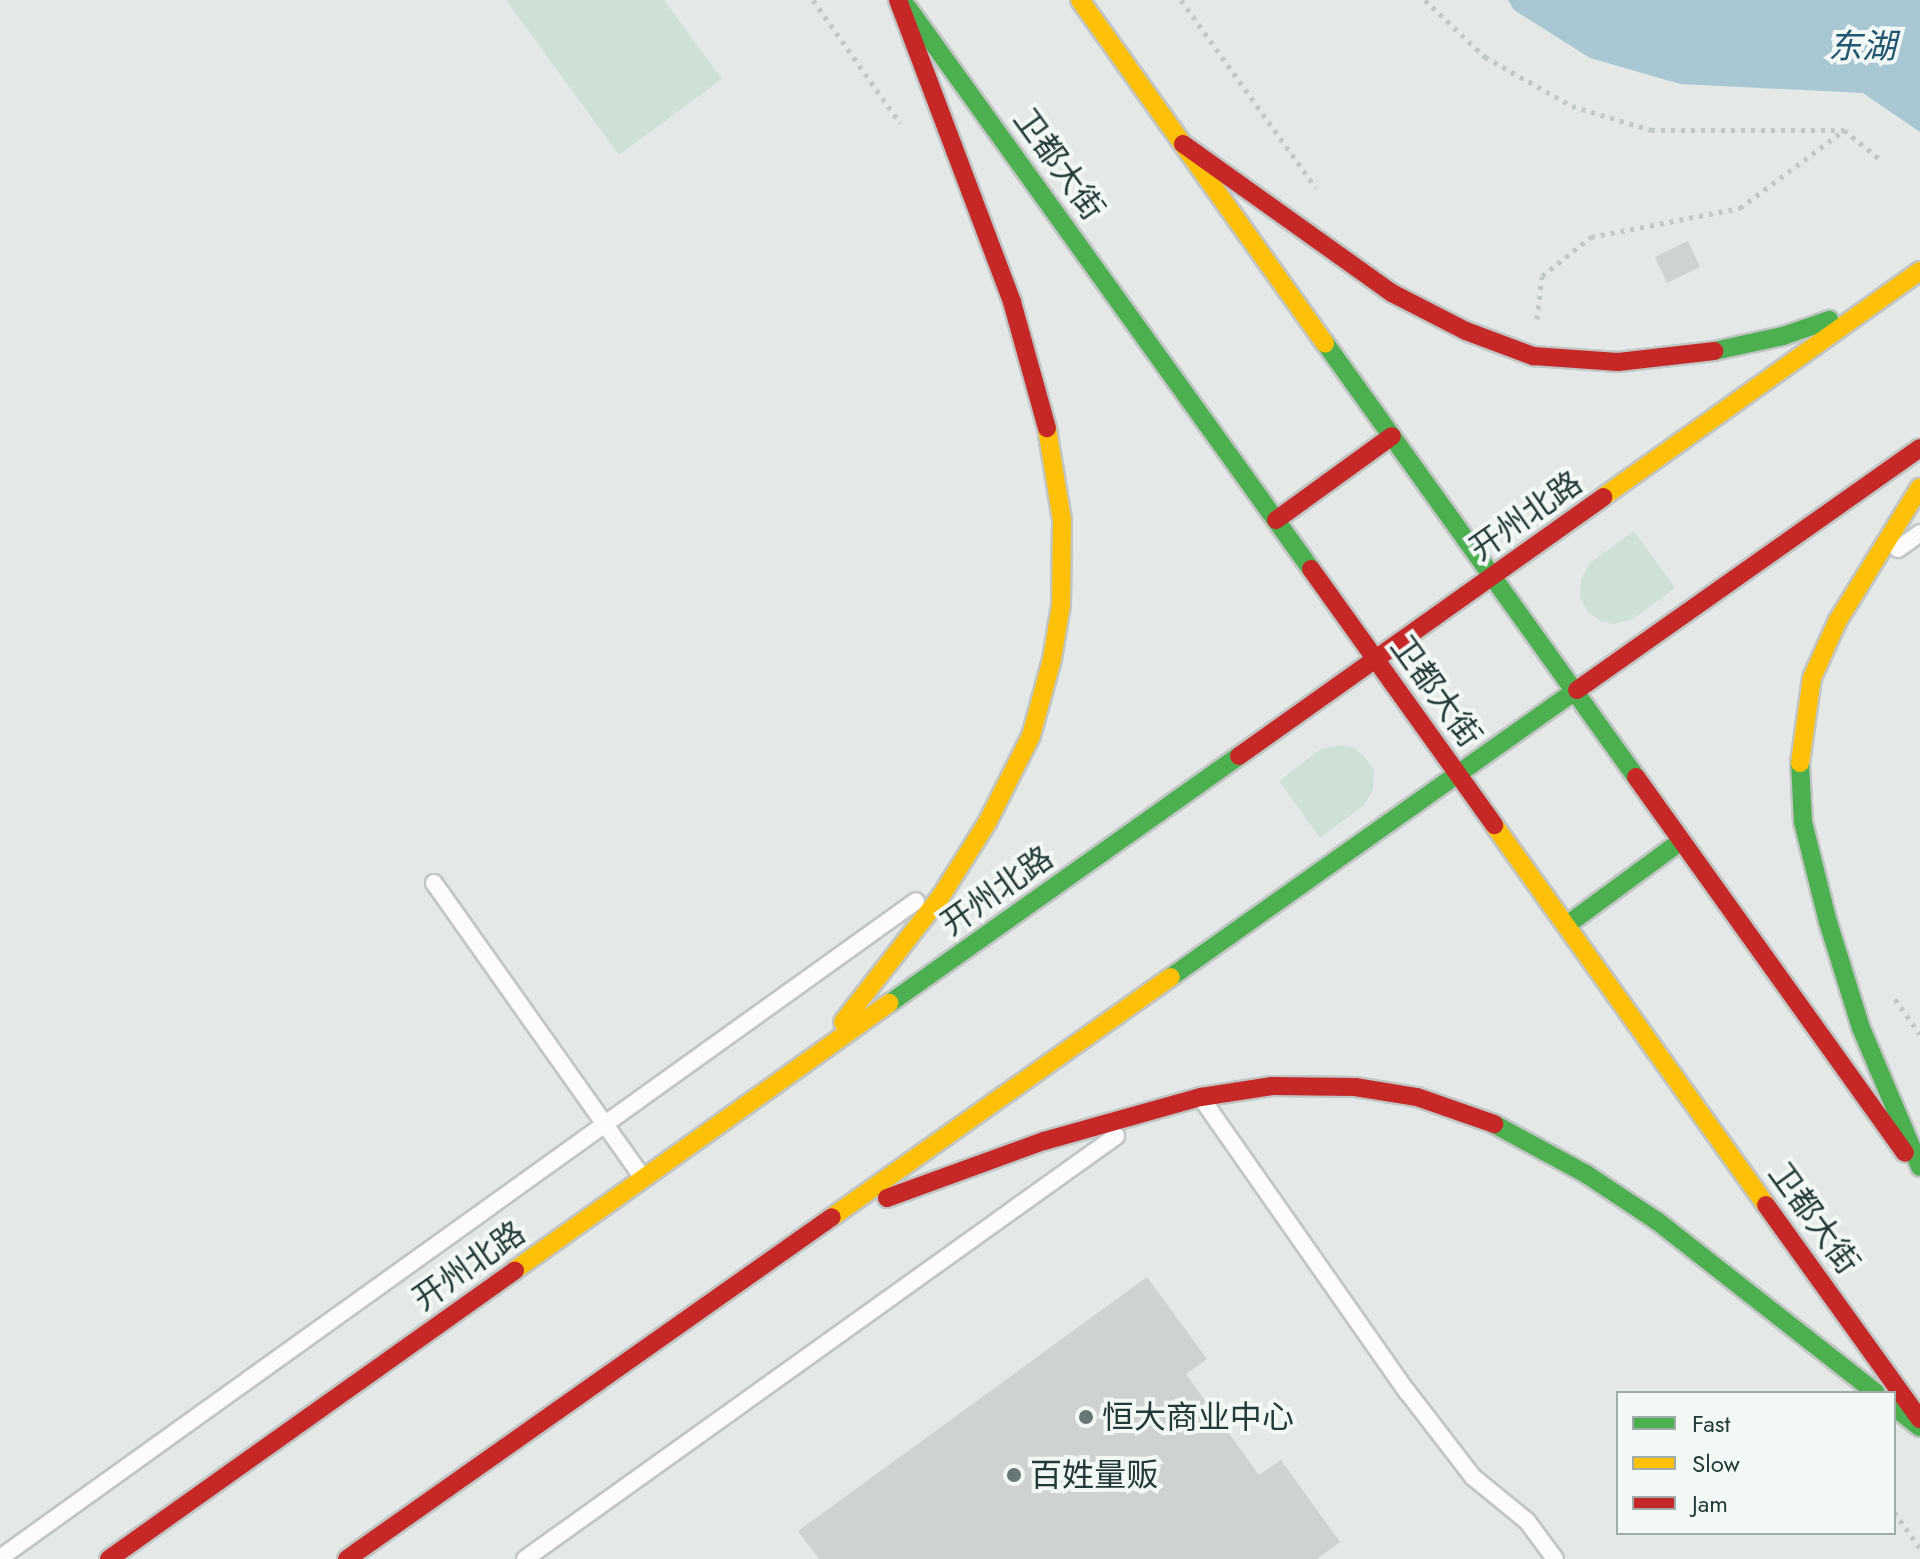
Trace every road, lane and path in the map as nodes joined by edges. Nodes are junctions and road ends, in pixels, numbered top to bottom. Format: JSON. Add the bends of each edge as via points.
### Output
{"nodes":[{"id":1,"x":900,"y":0,"type":"edge"},
{"id":2,"x":1080,"y":0,"type":"edge"},
{"id":3,"x":1181,"y":0,"type":"edge"},
{"id":4,"x":1425,"y":0,"type":"edge"},
{"id":5,"x":1844,"y":130,"type":"junction"},
{"id":6,"x":1183,"y":144,"type":"junction"},
{"id":7,"x":1882,"y":161,"type":"dead end"},
{"id":8,"x":1319,"y":192,"type":"dead end"},
{"id":9,"x":1915,"y":275,"type":"edge"},
{"id":10,"x":1870,"y":307,"type":"junction"},
{"id":11,"x":1533,"y":356,"type":"junction"},
{"id":12,"x":1392,"y":436,"type":"junction"},
{"id":13,"x":1920,"y":448,"type":"edge"},
{"id":14,"x":1920,"y":487,"type":"edge"},
{"id":15,"x":1276,"y":520,"type":"junction"},
{"id":16,"x":1920,"y":533,"type":"edge"},
{"id":17,"x":1871,"y":568,"type":"junction"},
{"id":18,"x":1493,"y":576,"type":"junction"},
{"id":19,"x":1375,"y":659,"type":"junction"},
{"id":20,"x":1576,"y":693,"type":"junction"},
{"id":21,"x":1460,"y":775,"type":"junction"},
{"id":22,"x":1681,"y":841,"type":"junction"},
{"id":23,"x":956,"y":872,"type":"junction"},
{"id":24,"x":434,"y":883,"type":"dead end"},
{"id":25,"x":1567,"y":925,"type":"junction"},
{"id":26,"x":819,"y":1055,"type":"junction"},
{"id":27,"x":1201,"y":1097,"type":"junction"},
{"id":28,"x":1149,"y":1112,"type":"junction"},
{"id":29,"x":605,"y":1125,"type":"junction"},
{"id":30,"x":1920,"y":1167,"type":"edge"},
{"id":31,"x":1920,"y":1175,"type":"edge"},
{"id":32,"x":644,"y":1179,"type":"junction"},
{"id":33,"x":828,"y":1220,"type":"junction"},
{"id":34,"x":1873,"y":1391,"type":"edge"},
{"id":35,"x":1896,"y":1409,"type":"edge"},
{"id":36,"x":1920,"y":1419,"type":"edge"},
{"id":37,"x":1920,"y":1427,"type":"edge"},
{"id":38,"x":1896,"y":1515,"type":"edge"},
{"id":39,"x":1920,"y":1548,"type":"edge"},
{"id":40,"x":0,"y":1558,"type":"edge"},
{"id":41,"x":109,"y":1559,"type":"edge"},
{"id":42,"x":347,"y":1559,"type":"edge"},
{"id":43,"x":525,"y":1559,"type":"edge"},
{"id":44,"x":1555,"y":1559,"type":"edge"}],
"edges":[{"from":1,"to":15,"type":"main road","name":"卫都大街"},
{"from":1,"to":23,"type":"main road","via":[[1012,302],[1046,425],[1062,520],[1061,605],[1031,736]]},
{"from":2,"to":6,"type":"main road"},
{"from":3,"to":8,"type":"path"},
{"from":4,"to":5,"type":"path","via":[[1485,57],[1572,106],[1651,130]]},
{"from":5,"to":7,"type":"path"},
{"from":5,"to":11,"type":"path","via":[[1740,208],[1591,237],[1542,276]]},
{"from":6,"to":11,"type":"main road","via":[[1392,293],[1466,331]]},
{"from":6,"to":12,"type":"main road"},
{"from":9,"to":10,"type":"main road","name":"开州北路"},
{"from":10,"to":11,"type":"main road","via":[[1783,336],[1703,353],[1618,362]]},
{"from":10,"to":18,"type":"main road","name":"开州北路"},
{"from":12,"to":15,"type":"main road"},
{"from":12,"to":18,"type":"main road"},
{"from":13,"to":20,"type":"main road"},
{"from":14,"to":17,"type":"main road"},
{"from":15,"to":19,"type":"main road","name":"卫都大街"},
{"from":16,"to":17,"type":"lane"},
{"from":17,"to":30,"type":"main road","via":[[1837,622],[1812,678],[1799,749],[1803,822],[1861,1028]]},
{"from":18,"to":19,"type":"main road","name":"开州北路"},
{"from":18,"to":20,"type":"main road"},
{"from":19,"to":21,"type":"main road","name":"卫都大街"},
{"from":19,"to":26,"type":"main road","name":"开州北路"},
{"from":20,"to":21,"type":"main road"},
{"from":20,"to":22,"type":"main road"},
{"from":21,"to":25,"type":"main road","name":"卫都大街"},
{"from":21,"to":33,"type":"main road"},
{"from":22,"to":25,"type":"main road"},
{"from":22,"to":31,"type":"main road"},
{"from":23,"to":26,"type":"main road"},
{"from":23,"to":29,"type":"lane"},
{"from":24,"to":29,"type":"lane"},
{"from":25,"to":36,"type":"main road","name":"卫都大街"},
{"from":26,"to":32,"type":"main road","name":"开州北路"},
{"from":27,"to":28,"type":"main road"},
{"from":27,"to":34,"type":"main road","via":[[1272,1086],[1355,1087],[1417,1097],[1502,1127],[1657,1221]]},
{"from":27,"to":44,"type":"lane","via":[[1406,1390],[1473,1477],[1527,1521]]},
{"from":28,"to":33,"type":"main road","via":[[1044,1141]]},
{"from":28,"to":43,"type":"lane"},
{"from":29,"to":32,"type":"lane"},
{"from":29,"to":40,"type":"lane"},
{"from":32,"to":41,"type":"main road","name":"开州北路"},
{"from":33,"to":42,"type":"main road"},
{"from":35,"to":37,"type":"main road"},
{"from":38,"to":39,"type":"path"}]}
